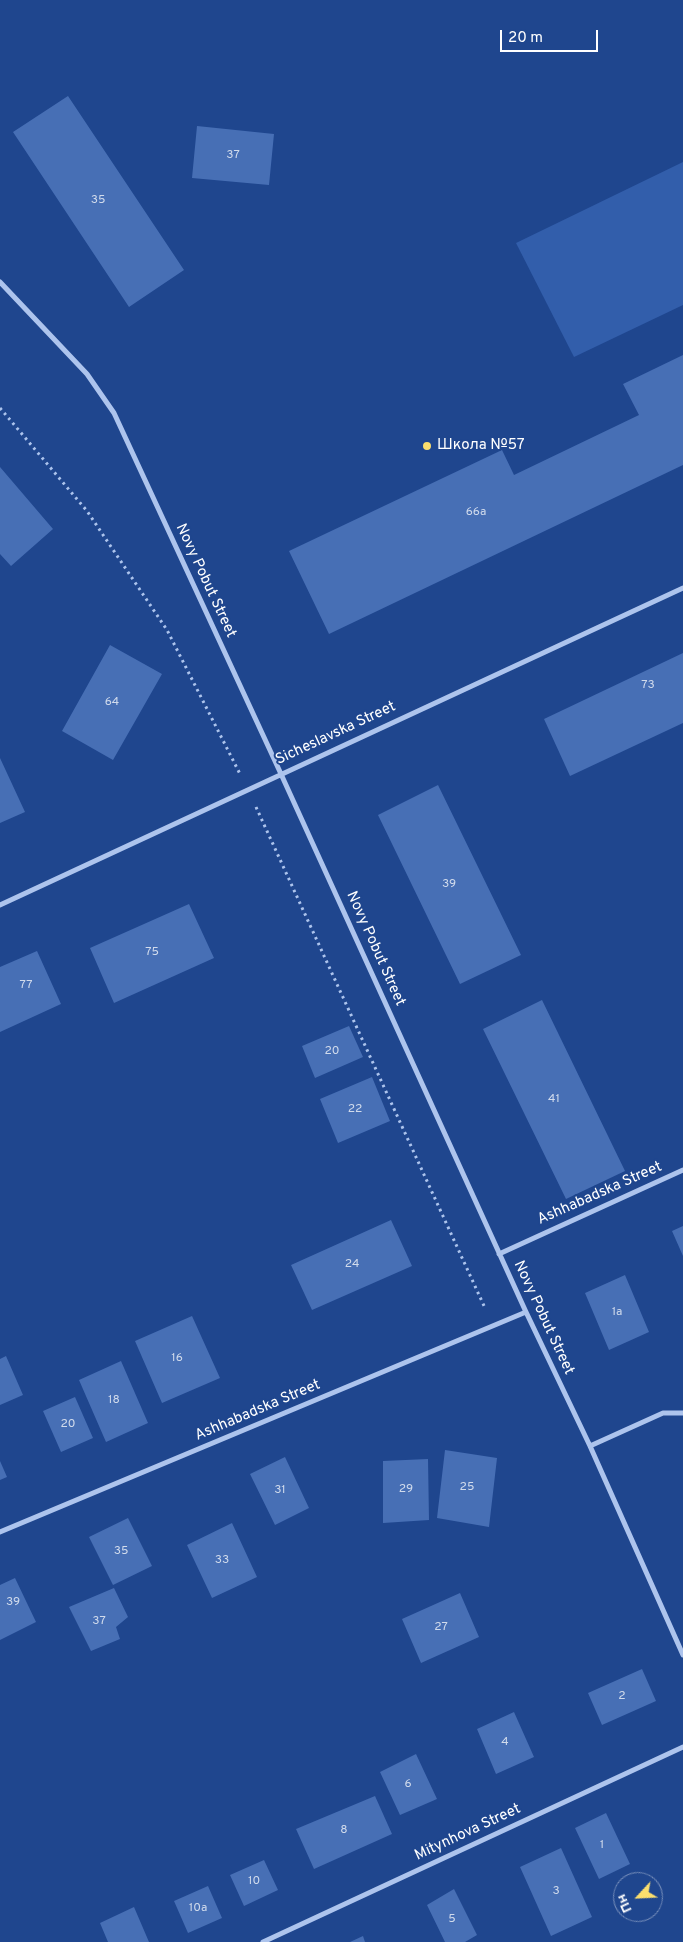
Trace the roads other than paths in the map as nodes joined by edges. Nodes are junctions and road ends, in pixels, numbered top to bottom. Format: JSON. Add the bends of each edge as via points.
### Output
{"nodes":[{"id":1,"x":0,"y":282,"type":"edge"},
{"id":2,"x":683,"y":588,"type":"edge"},
{"id":3,"x":281,"y":774,"type":"junction"},
{"id":4,"x":0,"y":905,"type":"edge"},
{"id":5,"x":683,"y":1170,"type":"edge"},
{"id":6,"x":500,"y":1254,"type":"junction"},
{"id":7,"x":526,"y":1312,"type":"junction"},
{"id":8,"x":683,"y":1413,"type":"edge"},
{"id":9,"x":590,"y":1446,"type":"junction"},
{"id":10,"x":0,"y":1532,"type":"edge"},
{"id":11,"x":683,"y":1656,"type":"edge"},
{"id":12,"x":683,"y":1746,"type":"edge"},
{"id":13,"x":263,"y":1942,"type":"edge"}],
"edges":[{"from":1,"to":3,"type":"street","name":"Novy Pobut Street","via":[[88,374],[114,413]]},
{"from":2,"to":3,"type":"street","name":"Sicheslavska Street"},
{"from":3,"to":4,"type":"street","name":"Sicheslavska Street"},
{"from":3,"to":6,"type":"street","name":"Novy Pobut Street"},
{"from":5,"to":6,"type":"street","name":"Ashhabadska Street"},
{"from":6,"to":7,"type":"street","name":"Novy Pobut Street"},
{"from":7,"to":9,"type":"street","name":"Novy Pobut Street"},
{"from":7,"to":10,"type":"street","name":"Ashhabadska Street"},
{"from":8,"to":9,"type":"street","via":[[663,1413]]},
{"from":9,"to":11,"type":"street","name":"Novy Pobut Street"},
{"from":12,"to":13,"type":"street","name":"Mitynhova Street"}]}
